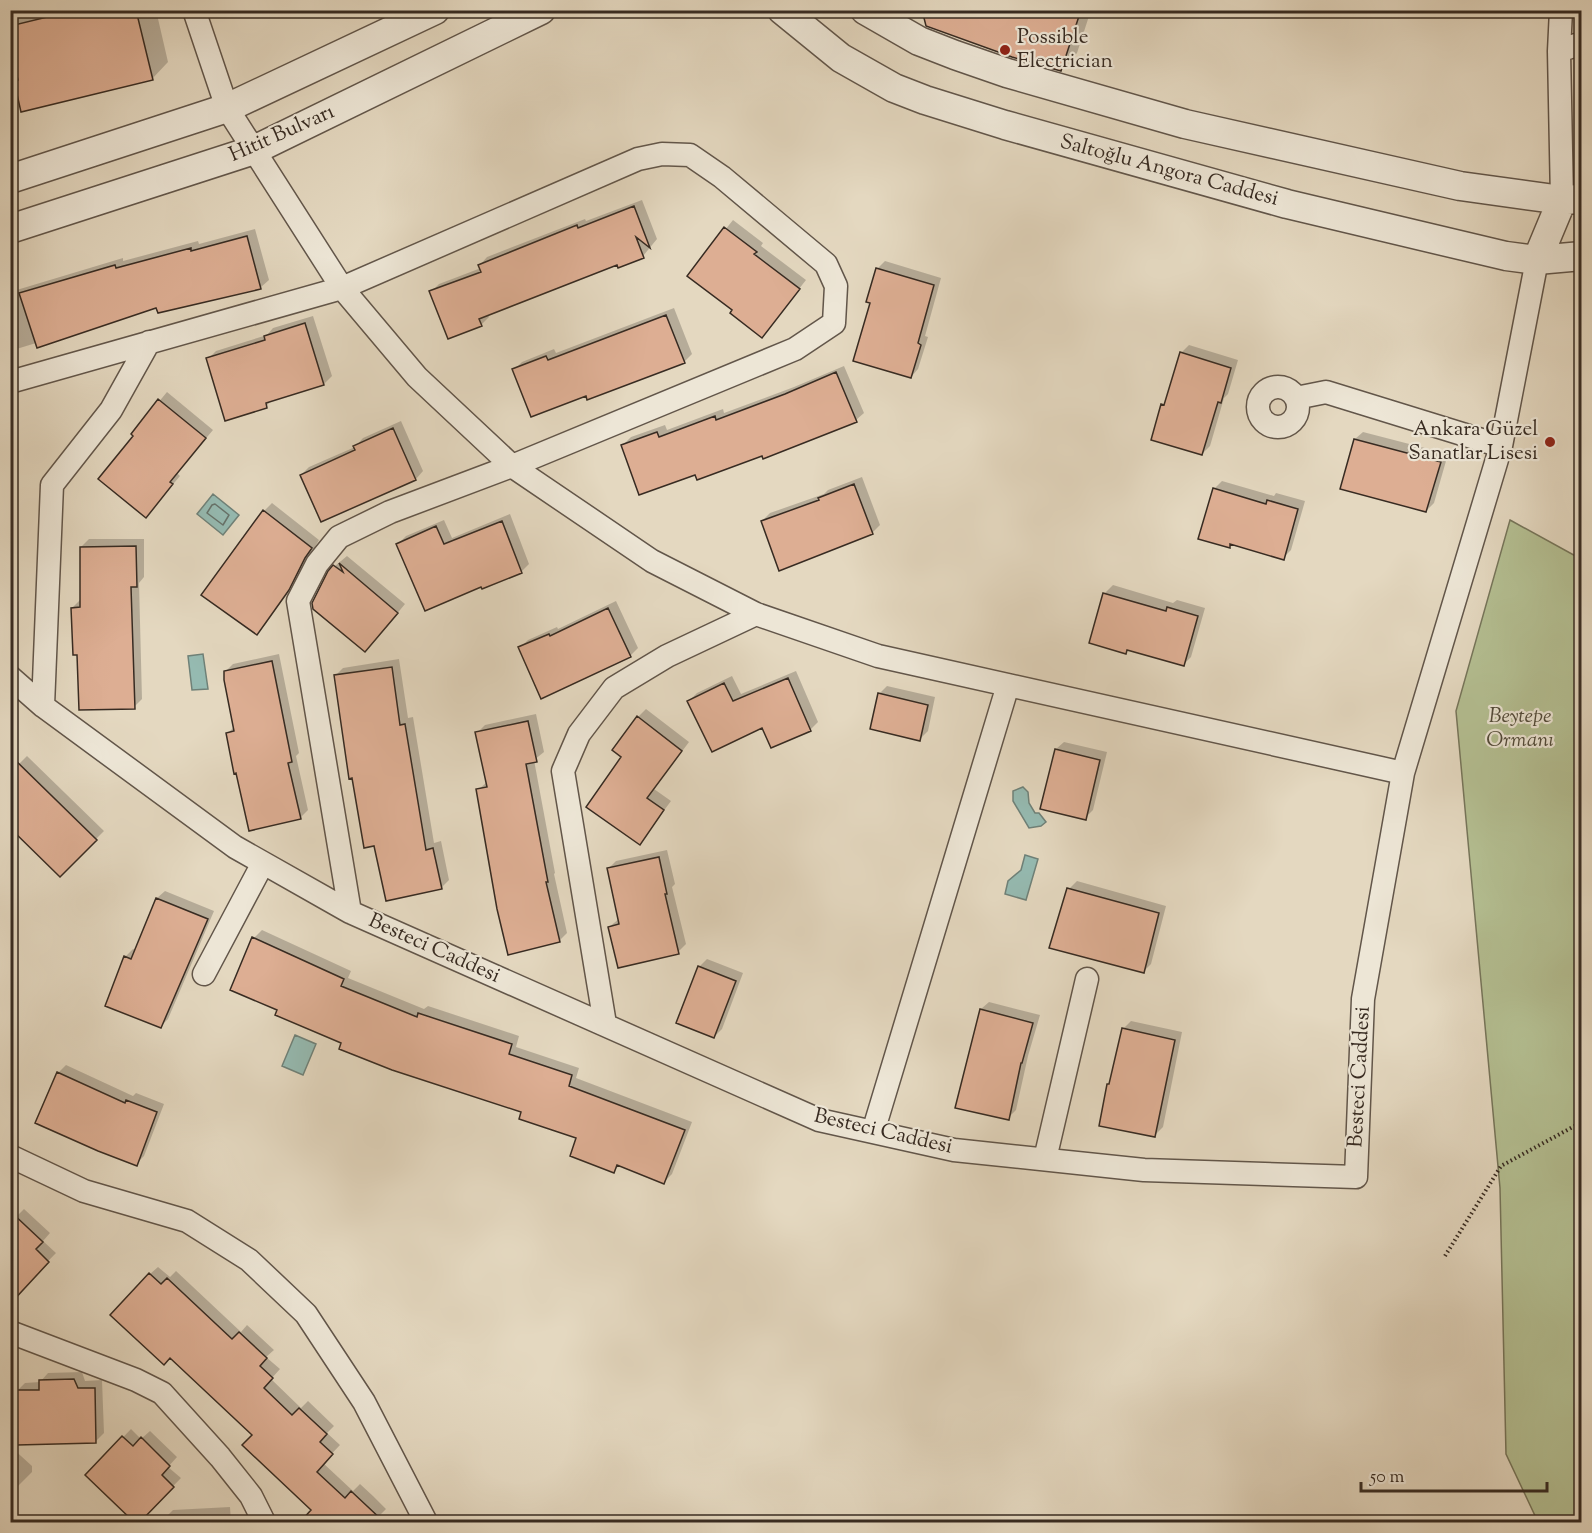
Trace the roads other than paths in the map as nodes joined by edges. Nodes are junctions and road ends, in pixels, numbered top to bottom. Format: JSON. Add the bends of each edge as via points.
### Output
{"nodes":[{"id":1,"x":194,"y":10,"type":"edge"},
{"id":2,"x":435,"y":10,"type":"edge"},
{"id":3,"x":541,"y":10,"type":"edge"},
{"id":4,"x":782,"y":10,"type":"edge"},
{"id":5,"x":865,"y":10,"type":"edge"},
{"id":6,"x":1561,"y":10,"type":"edge"},
{"id":7,"x":1581,"y":43,"type":"edge"},
{"id":8,"x":1559,"y":51,"type":"junction"},
{"id":9,"x":227,"y":108,"type":"junction"},
{"id":10,"x":254,"y":150,"type":"junction"},
{"id":11,"x":10,"y":179,"type":"edge"},
{"id":12,"x":1572,"y":199,"type":"edge"},
{"id":13,"x":10,"y":229,"type":"edge"},
{"id":14,"x":1581,"y":256,"type":"edge"},
{"id":15,"x":1537,"y":260,"type":"junction"},
{"id":16,"x":342,"y":288,"type":"junction"},
{"id":17,"x":149,"y":342,"type":"junction"},
{"id":18,"x":10,"y":382,"type":"edge"},
{"id":19,"x":1296,"y":398,"type":"dead end"},
{"id":20,"x":1502,"y":446,"type":"junction"},
{"id":21,"x":512,"y":466,"type":"junction"},
{"id":22,"x":756,"y":614,"type":"junction"},
{"id":23,"x":10,"y":677,"type":"edge"},
{"id":24,"x":1008,"y":685,"type":"junction"},
{"id":25,"x":43,"y":706,"type":"junction"},
{"id":26,"x":1402,"y":773,"type":"junction"},
{"id":27,"x":263,"y":863,"type":"junction"},
{"id":28,"x":350,"y":912,"type":"junction"},
{"id":29,"x":204,"y":974,"type":"dead end"},
{"id":30,"x":1087,"y":979,"type":"dead end"},
{"id":31,"x":605,"y":1024,"type":"junction"},
{"id":32,"x":873,"y":1132,"type":"junction"},
{"id":33,"x":10,"y":1156,"type":"edge"},
{"id":34,"x":1045,"y":1160,"type":"junction"},
{"id":35,"x":10,"y":1332,"type":"edge"},
{"id":36,"x":264,"y":1522,"type":"edge"},
{"id":37,"x":426,"y":1522,"type":"edge"}],
"edges":[{"from":1,"to":9,"type":"street"},
{"from":2,"to":9,"type":"street"},
{"from":3,"to":10,"type":"street","name":"Hitit Bulvarı"},
{"from":4,"to":15,"type":"street","name":"Saltoğlu Angora Caddesi","via":[[842,58],[894,88],[925,100],[1287,204]]},
{"from":5,"to":12,"type":"street","via":[[919,41],[955,55],[1185,124],[1460,186]]},
{"from":6,"to":8,"type":"street"},
{"from":7,"to":8,"type":"street"},
{"from":8,"to":12,"type":"street"},
{"from":9,"to":10,"type":"street"},
{"from":9,"to":11,"type":"street"},
{"from":10,"to":13,"type":"street","name":"Hitit Bulvarı"},
{"from":10,"to":16,"type":"street"},
{"from":12,"to":15,"type":"street"},
{"from":14,"to":15,"type":"street","name":"Saltoğlu Angora Caddesi"},
{"from":15,"to":20,"type":"street"},
{"from":16,"to":17,"type":"street"},
{"from":16,"to":21,"type":"street","via":[[417,378]]},
{"from":16,"to":21,"type":"street","via":[[638,159],[662,154],[690,155],[723,177],[826,264],[837,286],[834,323],[795,349]]},
{"from":17,"to":18,"type":"street"},
{"from":17,"to":25,"type":"street","via":[[111,410],[52,485]]},
{"from":19,"to":20,"type":"street","via":[[1326,392]]},
{"from":20,"to":26,"type":"street"},
{"from":21,"to":22,"type":"street","via":[[652,561]]},
{"from":21,"to":28,"type":"street","via":[[390,512],[339,537],[317,564],[298,601]]},
{"from":22,"to":24,"type":"street","via":[[878,656]]},
{"from":22,"to":31,"type":"street","via":[[667,656],[614,688],[579,734],[563,771]]},
{"from":23,"to":25,"type":"street","name":"Besteci Caddesi"},
{"from":24,"to":26,"type":"street"},
{"from":24,"to":32,"type":"street"},
{"from":25,"to":27,"type":"street","name":"Besteci Caddesi","via":[[235,847]]},
{"from":26,"to":34,"type":"street","name":"Besteci Caddesi","via":[[1363,999],[1356,1177],[1144,1170]]},
{"from":27,"to":28,"type":"street","name":"Besteci Caddesi"},
{"from":27,"to":29,"type":"street"},
{"from":28,"to":31,"type":"street","name":"Besteci Caddesi"},
{"from":30,"to":34,"type":"street"},
{"from":31,"to":32,"type":"street","name":"Besteci Caddesi","via":[[819,1120]]},
{"from":32,"to":34,"type":"street","name":"Besteci Caddesi","via":[[954,1150]]},
{"from":33,"to":37,"type":"street","via":[[84,1191],[187,1221],[249,1260],[306,1314],[364,1402]]},
{"from":35,"to":36,"type":"street","via":[[162,1393],[251,1496]]}]}
